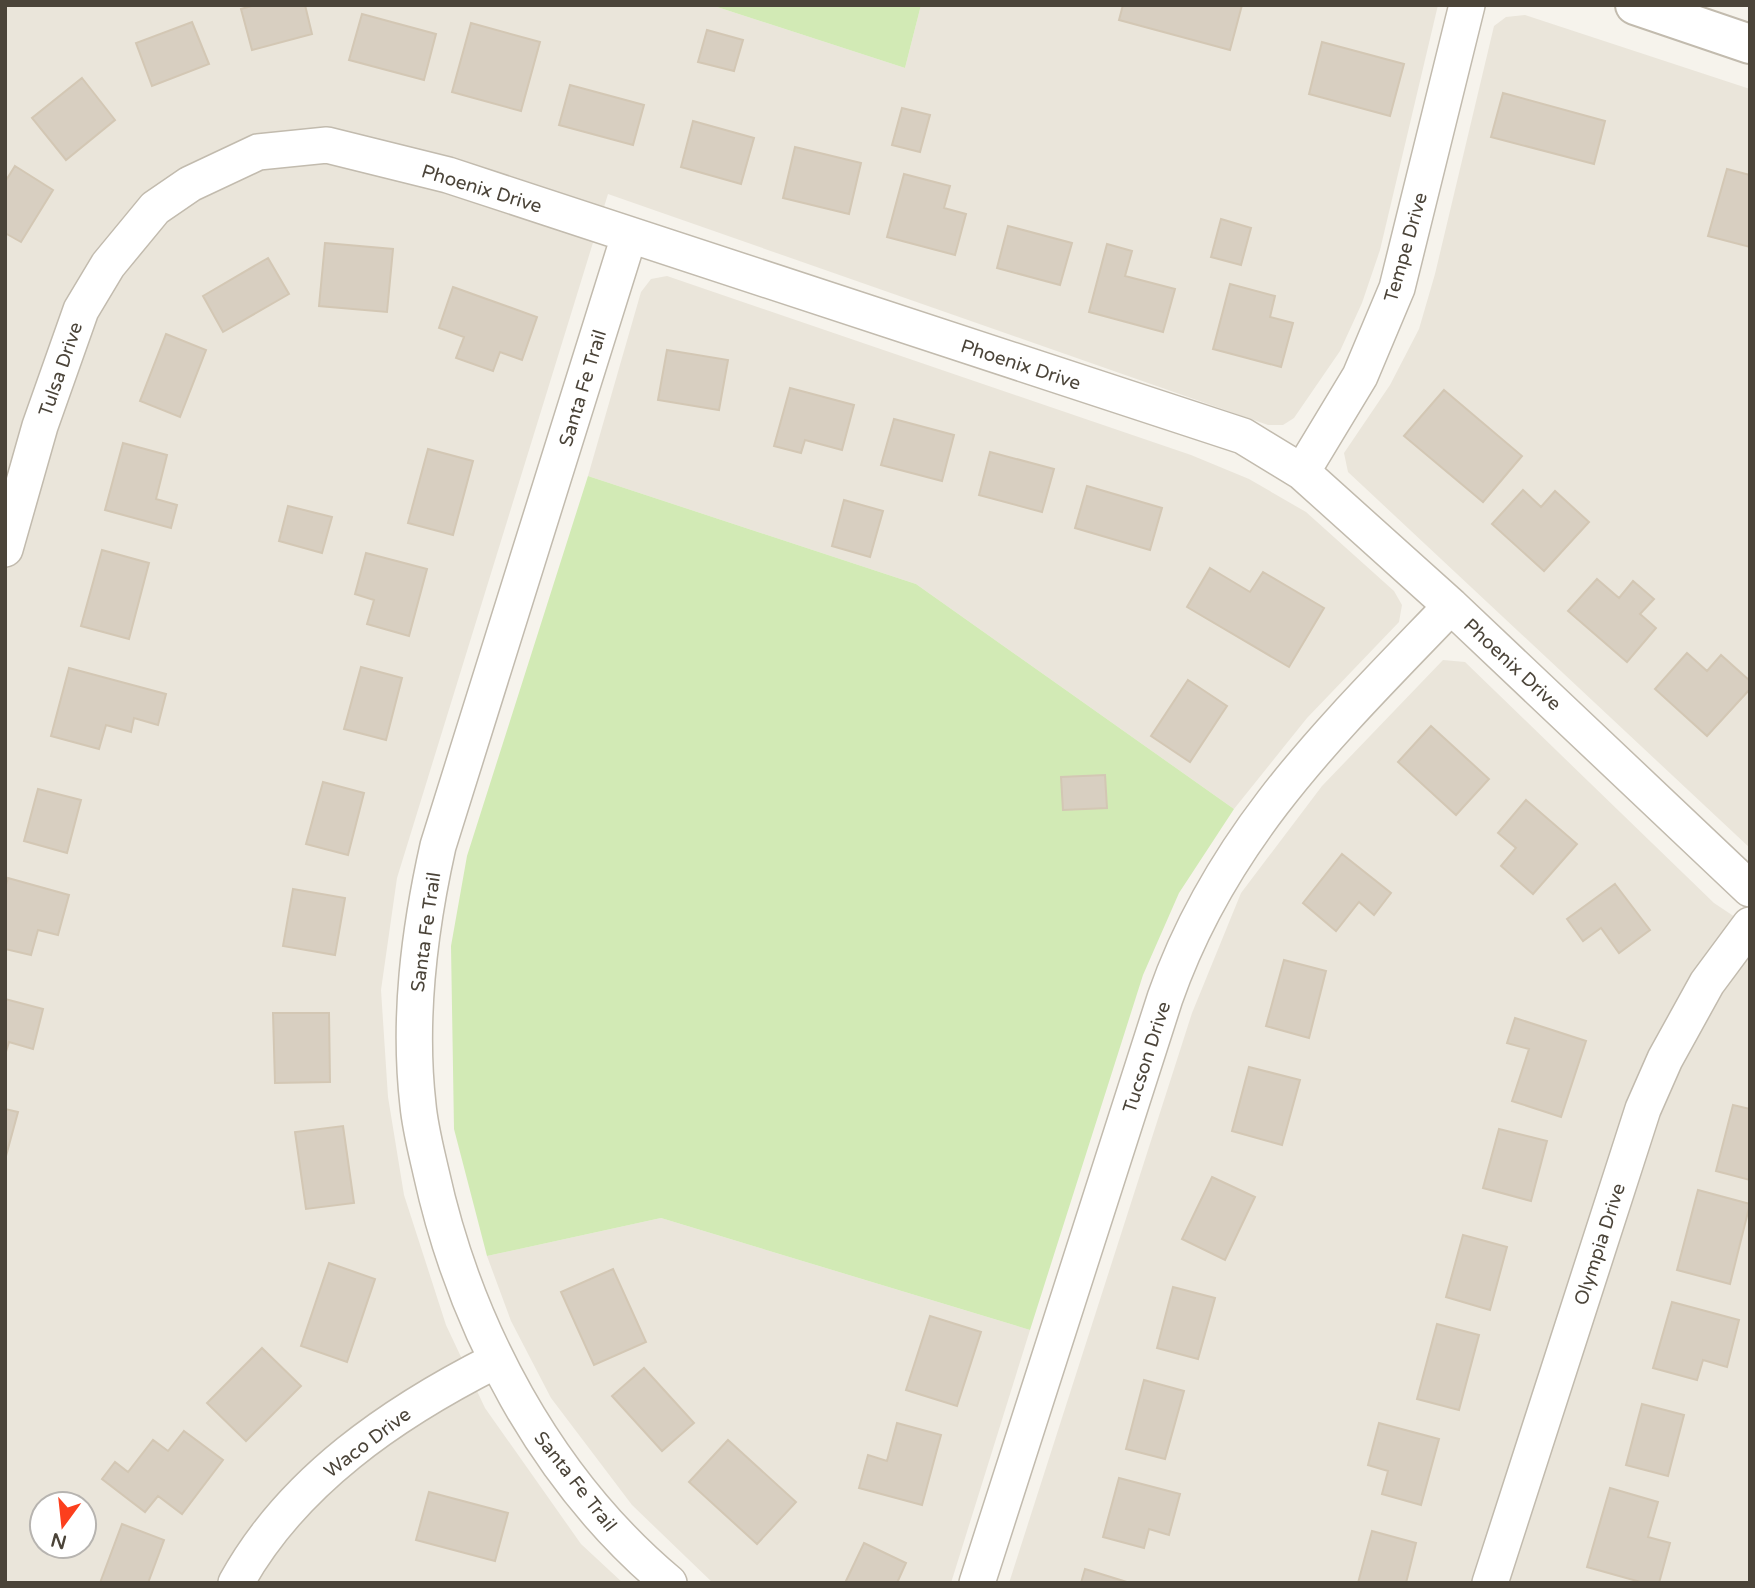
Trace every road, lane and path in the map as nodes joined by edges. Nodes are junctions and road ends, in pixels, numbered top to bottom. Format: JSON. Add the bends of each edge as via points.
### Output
{"nodes":[{"id":1,"x":1467,"y":5,"type":"edge"},
{"id":2,"x":1635,"y":5,"type":"edge"},
{"id":3,"x":1750,"y":44,"type":"edge"},
{"id":4,"x":155,"y":208,"type":"joint"},
{"id":5,"x":629,"y":236,"type":"junction"},
{"id":6,"x":1302,"y":472,"type":"junction"},
{"id":7,"x":5,"y":549,"type":"edge"},
{"id":8,"x":1451,"y":606,"type":"junction"},
{"id":9,"x":1750,"y":889,"type":"edge"},
{"id":10,"x":1750,"y":925,"type":"edge"},
{"id":11,"x":495,"y":1361,"type":"junction"},
{"id":12,"x":236,"y":1583,"type":"edge"},
{"id":13,"x":669,"y":1583,"type":"edge"},
{"id":14,"x":977,"y":1583,"type":"edge"},
{"id":15,"x":1490,"y":1583,"type":"edge"}],
"edges":[{"from":1,"to":6,"type":"street","name":"Tempe Drive","via":[[1397,288],[1360,376]]},
{"from":2,"to":3,"type":"street"},
{"from":4,"to":5,"type":"street","name":"Phoenix Drive","via":[[190,184],[258,152],[327,145],[447,175]]},
{"from":4,"to":7,"type":"street","name":"Tulsa Drive","via":[[108,265],[81,310],[40,426]]},
{"from":5,"to":6,"type":"street","name":"Phoenix Drive","via":[[1243,436]]},
{"from":5,"to":11,"type":"street","name":"Santa Fe Trail","via":[[438,846],[418,956],[415,1056],[425,1146],[454,1259]]},
{"from":6,"to":8,"type":"street","name":"Phoenix Drive"},
{"from":8,"to":9,"type":"street","name":"Phoenix Drive"},
{"from":8,"to":14,"type":"street","name":"Tucson Drive","via":[[1313,750],[1240,845],[1195,925],[1165,998]]},
{"from":10,"to":15,"type":"street","name":"Olympia Drive","via":[[1707,984],[1643,1109]]},
{"from":11,"to":12,"type":"street","name":"Waco Drive","via":[[420,1402],[328,1468],[251,1554]]},
{"from":11,"to":13,"type":"street","name":"Santa Fe Trail","via":[[534,1428],[601,1517]]}]}
